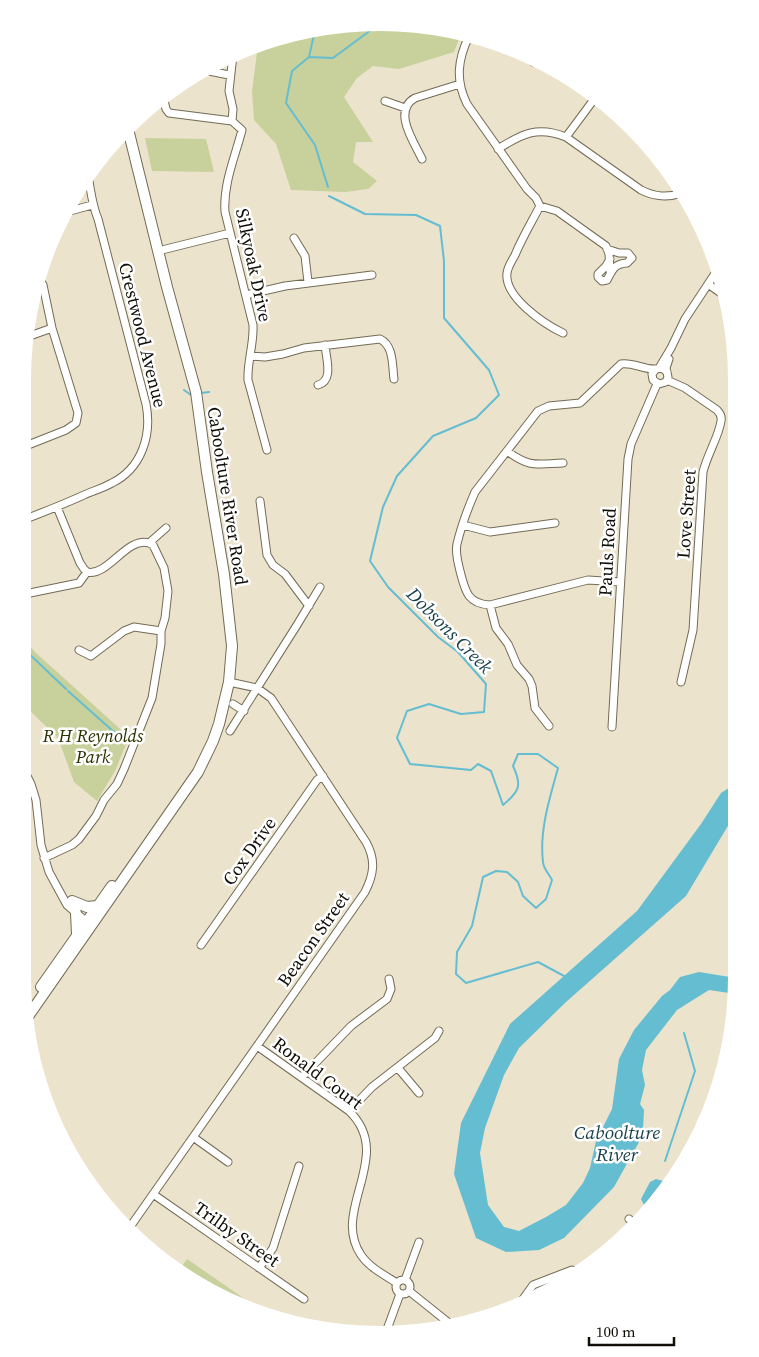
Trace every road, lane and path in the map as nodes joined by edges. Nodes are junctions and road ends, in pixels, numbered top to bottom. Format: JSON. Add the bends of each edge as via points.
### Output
{"nodes":[{"id":1,"x":467,"y":42,"type":"edge"},
{"id":2,"x":232,"y":64,"type":"edge"},
{"id":3,"x":216,"y":72,"type":"edge"},
{"id":4,"x":230,"y":75,"type":"junction"},
{"id":5,"x":460,"y":84,"type":"junction"},
{"id":6,"x":385,"y":101,"type":"dead end"},
{"id":7,"x":592,"y":103,"type":"edge"},
{"id":8,"x":165,"y":105,"type":"edge"},
{"id":9,"x":405,"y":108,"type":"junction"},
{"id":10,"x":232,"y":121,"type":"junction"},
{"id":11,"x":130,"y":137,"type":"edge"},
{"id":12,"x":566,"y":137,"type":"junction"},
{"id":13,"x":498,"y":148,"type":"junction"},
{"id":14,"x":422,"y":160,"type":"dead end"},
{"id":15,"x":90,"y":186,"type":"edge"},
{"id":16,"x":675,"y":195,"type":"edge"},
{"id":17,"x":92,"y":205,"type":"junction"},
{"id":18,"x":540,"y":206,"type":"junction"},
{"id":19,"x":76,"y":209,"type":"edge"},
{"id":20,"x":230,"y":233,"type":"junction"},
{"id":21,"x":294,"y":238,"type":"dead end"},
{"id":22,"x":608,"y":249,"type":"junction"},
{"id":23,"x":158,"y":251,"type":"junction"},
{"id":24,"x":610,"y":258,"type":"junction"},
{"id":25,"x":610,"y":271,"type":"junction"},
{"id":26,"x":372,"y":275,"type":"dead end"},
{"id":27,"x":712,"y":278,"type":"edge"},
{"id":28,"x":308,"y":282,"type":"junction"},
{"id":29,"x":708,"y":284,"type":"junction"},
{"id":30,"x":44,"y":287,"type":"edge"},
{"id":31,"x":716,"y":290,"type":"edge"},
{"id":32,"x":246,"y":295,"type":"junction"},
{"id":33,"x":52,"y":328,"type":"junction"},
{"id":34,"x":563,"y":333,"type":"dead end"},
{"id":35,"x":34,"y":334,"type":"edge"},
{"id":36,"x":324,"y":345,"type":"junction"},
{"id":37,"x":671,"y":348,"type":"junction"},
{"id":38,"x":250,"y":356,"type":"junction"},
{"id":39,"x":637,"y":366,"type":"junction"},
{"id":40,"x":657,"y":369,"type":"junction"},
{"id":41,"x":667,"y":376,"type":"junction"},
{"id":42,"x":652,"y":377,"type":"junction"},
{"id":43,"x":394,"y":379,"type":"dead end"},
{"id":44,"x":657,"y":384,"type":"junction"},
{"id":45,"x":318,"y":385,"type":"dead end"},
{"id":46,"x":31,"y":444,"type":"edge"},
{"id":47,"x":267,"y":450,"type":"dead end"},
{"id":48,"x":506,"y":451,"type":"junction"},
{"id":49,"x":563,"y":463,"type":"dead end"},
{"id":50,"x":260,"y":501,"type":"dead end"},
{"id":51,"x":57,"y":507,"type":"junction"},
{"id":52,"x":31,"y":517,"type":"edge"},
{"id":53,"x":556,"y":523,"type":"dead end"},
{"id":54,"x":463,"y":525,"type":"junction"},
{"id":55,"x":166,"y":528,"type":"dead end"},
{"id":56,"x":149,"y":543,"type":"junction"},
{"id":57,"x":87,"y":572,"type":"junction"},
{"id":58,"x":620,"y":582,"type":"junction"},
{"id":59,"x":320,"y":587,"type":"dead end"},
{"id":60,"x":31,"y":592,"type":"edge"},
{"id":61,"x":490,"y":605,"type":"junction"},
{"id":62,"x":309,"y":606,"type":"junction"},
{"id":63,"x":161,"y":631,"type":"junction"},
{"id":64,"x":78,"y":650,"type":"dead end"},
{"id":65,"x":229,"y":682,"type":"junction"},
{"id":66,"x":681,"y":682,"type":"dead end"},
{"id":67,"x":257,"y":688,"type":"junction"},
{"id":68,"x":233,"y":704,"type":"dead end"},
{"id":69,"x":244,"y":711,"type":"junction"},
{"id":70,"x":549,"y":726,"type":"dead end"},
{"id":71,"x":612,"y":727,"type":"dead end"},
{"id":72,"x":230,"y":731,"type":"dead end"},
{"id":73,"x":323,"y":776,"type":"junction"},
{"id":74,"x":31,"y":784,"type":"edge"},
{"id":75,"x":141,"y":854,"type":"junction"},
{"id":76,"x":44,"y":858,"type":"junction"},
{"id":77,"x":62,"y":893,"type":"junction"},
{"id":78,"x":72,"y":901,"type":"junction"},
{"id":79,"x":97,"y":906,"type":"junction"},
{"id":80,"x":76,"y":913,"type":"junction"},
{"id":81,"x":90,"y":922,"type":"junction"},
{"id":82,"x":77,"y":934,"type":"junction"},
{"id":83,"x":201,"y":945,"type":"dead end"},
{"id":84,"x":389,"y":979,"type":"dead end"},
{"id":85,"x":32,"y":1002,"type":"edge"},
{"id":86,"x":33,"y":1009,"type":"edge"},
{"id":87,"x":439,"y":1031,"type":"dead end"},
{"id":88,"x":257,"y":1046,"type":"junction"},
{"id":89,"x":398,"y":1068,"type":"junction"},
{"id":90,"x":302,"y":1077,"type":"junction"},
{"id":91,"x":419,"y":1093,"type":"dead end"},
{"id":92,"x":349,"y":1111,"type":"junction"},
{"id":93,"x":193,"y":1137,"type":"junction"},
{"id":94,"x":228,"y":1162,"type":"dead end"},
{"id":95,"x":299,"y":1166,"type":"dead end"},
{"id":96,"x":153,"y":1194,"type":"junction"},
{"id":97,"x":132,"y":1223,"type":"edge"},
{"id":98,"x":419,"y":1242,"type":"dead end"},
{"id":99,"x":259,"y":1268,"type":"junction"},
{"id":100,"x":562,"y":1274,"type":"edge"},
{"id":101,"x":405,"y":1280,"type":"junction"},
{"id":102,"x":397,"y":1283,"type":"junction"},
{"id":103,"x":409,"y":1291,"type":"junction"},
{"id":104,"x":527,"y":1293,"type":"edge"},
{"id":105,"x":400,"y":1294,"type":"junction"},
{"id":106,"x":304,"y":1299,"type":"dead end"},
{"id":107,"x":445,"y":1319,"type":"edge"},
{"id":108,"x":388,"y":1326,"type":"edge"}],
"edges":[{"from":1,"to":5,"type":"street","via":[[459,61]]},
{"from":2,"to":4,"type":"street"},
{"from":3,"to":4,"type":"street"},
{"from":4,"to":10,"type":"street"},
{"from":5,"to":9,"type":"street","via":[[415,98]]},
{"from":5,"to":13,"type":"street","via":[[466,104]]},
{"from":6,"to":9,"type":"street"},
{"from":7,"to":12,"type":"street"},
{"from":8,"to":10,"type":"street","via":[[169,113]]},
{"from":9,"to":14,"type":"street","via":[[404,120]]},
{"from":10,"to":20,"type":"street","name":"Silkyoak Drive","via":[[242,130],[224,197]]},
{"from":11,"to":23,"type":"main road","name":"Caboolture River Road"},
{"from":12,"to":13,"type":"street","via":[[534,131]]},
{"from":12,"to":16,"type":"street","via":[[651,195]]},
{"from":13,"to":18,"type":"street"},
{"from":15,"to":17,"type":"street","name":"Crestwood Avenue"},
{"from":17,"to":19,"type":"street"},
{"from":17,"to":51,"type":"street","name":"Crestwood Avenue","via":[[146,404],[148,427],[138,460],[123,476]]},
{"from":18,"to":22,"type":"street","via":[[557,211]]},
{"from":18,"to":34,"type":"street","via":[[508,268],[507,281],[528,310]]},
{"from":20,"to":23,"type":"street"},
{"from":20,"to":32,"type":"street","name":"Silkyoak Drive"},
{"from":21,"to":28,"type":"street","via":[[304,256]]},
{"from":22,"to":24,"type":"street"},
{"from":22,"to":25,"type":"street","via":[[628,253],[632,258],[630,262],[615,265]]},
{"from":23,"to":65,"type":"main road","name":"Caboolture River Road","via":[[196,392],[224,574],[232,646]]},
{"from":24,"to":25,"type":"street"},
{"from":24,"to":25,"type":"street","via":[[598,274],[599,280],[607,280]]},
{"from":26,"to":28,"type":"street"},
{"from":27,"to":29,"type":"street"},
{"from":28,"to":32,"type":"street"},
{"from":29,"to":31,"type":"street"},
{"from":29,"to":37,"type":"street"},
{"from":30,"to":33,"type":"street"},
{"from":32,"to":38,"type":"street","name":"Silkyoak Drive","via":[[253,325]]},
{"from":33,"to":35,"type":"street"},
{"from":33,"to":46,"type":"street","via":[[78,413],[76,423],[66,430]]},
{"from":36,"to":38,"type":"street","via":[[265,358]]},
{"from":36,"to":43,"type":"street","via":[[375,338],[384,340],[390,349]]},
{"from":36,"to":45,"type":"street","via":[[328,374],[324,384]]},
{"from":37,"to":40,"type":"street"},
{"from":37,"to":41,"type":"street"},
{"from":38,"to":47,"type":"street","name":"Silkyoak Drive","via":[[248,380]]},
{"from":39,"to":40,"type":"street","name":"Love Street"},
{"from":39,"to":42,"type":"street"},
{"from":39,"to":48,"type":"street","name":"Love Street","via":[[627,363],[616,367],[580,402],[549,406],[538,411]]},
{"from":40,"to":41,"type":"street","name":"Love Street"},
{"from":40,"to":42,"type":"street"},
{"from":41,"to":44,"type":"street","via":[[664,383]]},
{"from":41,"to":66,"type":"street","name":"Love Street","via":[[717,410],[721,420],[703,472],[693,630]]},
{"from":42,"to":44,"type":"street"},
{"from":44,"to":58,"type":"street","name":"Pauls Road","via":[[631,444],[628,459]]},
{"from":48,"to":49,"type":"street","via":[[529,464]]},
{"from":48,"to":54,"type":"street","name":"Love Street","via":[[476,492]]},
{"from":50,"to":62,"type":"street","via":[[267,555]]},
{"from":51,"to":52,"type":"street","name":"Crestwood Avenue"},
{"from":51,"to":57,"type":"street","via":[[80,563]]},
{"from":53,"to":54,"type":"street","via":[[490,532]]},
{"from":54,"to":61,"type":"street","name":"Love Street","via":[[456,551],[465,590],[474,601]]},
{"from":55,"to":56,"type":"street"},
{"from":56,"to":57,"type":"street","via":[[131,547],[99,570]]},
{"from":56,"to":63,"type":"street","via":[[164,568],[168,591]]},
{"from":57,"to":60,"type":"street","via":[[83,580],[74,586]]},
{"from":58,"to":61,"type":"street","via":[[588,580]]},
{"from":58,"to":71,"type":"street","name":"Pauls Road"},
{"from":59,"to":62,"type":"street"},
{"from":61,"to":70,"type":"street","via":[[496,628],[529,679],[535,708]]},
{"from":62,"to":67,"type":"street"},
{"from":63,"to":64,"type":"street","via":[[134,627],[91,656]]},
{"from":63,"to":76,"type":"street","via":[[152,698],[117,784],[79,838],[64,850]]},
{"from":65,"to":67,"type":"street","name":"Beacon Street"},
{"from":65,"to":75,"type":"main road","name":"Caboolture River Road","via":[[219,724],[198,772]]},
{"from":67,"to":69,"type":"street"},
{"from":67,"to":73,"type":"street","name":"Beacon Street","via":[[272,698]]},
{"from":68,"to":69,"type":"street"},
{"from":69,"to":72,"type":"street"},
{"from":73,"to":83,"type":"street","name":"Cox Drive","via":[[317,780]]},
{"from":73,"to":88,"type":"street","name":"Beacon Street","via":[[371,851],[371,881]]},
{"from":74,"to":76,"type":"street","via":[[38,808]]},
{"from":75,"to":79,"type":"main road","name":"Caboolture River Road"},
{"from":75,"to":81,"type":"main road","name":"Caboolture River Road"},
{"from":76,"to":77,"type":"street"},
{"from":77,"to":78,"type":"street"},
{"from":77,"to":80,"type":"street"},
{"from":78,"to":79,"type":"main road","via":[[84,907]]},
{"from":78,"to":81,"type":"street"},
{"from":79,"to":81,"type":"main road","name":"Caboolture River Road"},
{"from":80,"to":81,"type":"street"},
{"from":80,"to":82,"type":"main road"},
{"from":81,"to":82,"type":"main road","name":"Caboolture River Road"},
{"from":81,"to":86,"type":"main road","name":"Caboolture River Road"},
{"from":82,"to":85,"type":"main road","name":"Caboolture River Road"},
{"from":84,"to":90,"type":"street","via":[[391,989],[387,999],[351,1026]]},
{"from":87,"to":89,"type":"street","via":[[435,1038]]},
{"from":88,"to":90,"type":"street","name":"Ronald Court"},
{"from":88,"to":93,"type":"street","name":"Beacon Street"},
{"from":89,"to":91,"type":"street"},
{"from":89,"to":92,"type":"street","via":[[372,1087]]},
{"from":90,"to":92,"type":"street","name":"Ronald Court"},
{"from":92,"to":102,"type":"street","name":"Ronald Court","via":[[361,1126],[367,1151],[352,1231],[355,1245],[366,1262]]},
{"from":93,"to":94,"type":"street"},
{"from":93,"to":96,"type":"street","name":"Beacon Street"},
{"from":95,"to":99,"type":"street","via":[[273,1248]]},
{"from":96,"to":97,"type":"street","name":"Beacon Street"},
{"from":96,"to":99,"type":"street","name":"Trilby Street"},
{"from":98,"to":101,"type":"street"},
{"from":99,"to":106,"type":"street","name":"Trilby Street"},
{"from":100,"to":104,"type":"street","via":[[533,1285]]},
{"from":101,"to":102,"type":"street"},
{"from":101,"to":103,"type":"street","via":[[410,1286]]},
{"from":102,"to":105,"type":"street","via":[[396,1289]]},
{"from":103,"to":105,"type":"street"},
{"from":103,"to":107,"type":"street"},
{"from":105,"to":108,"type":"street"}]}
